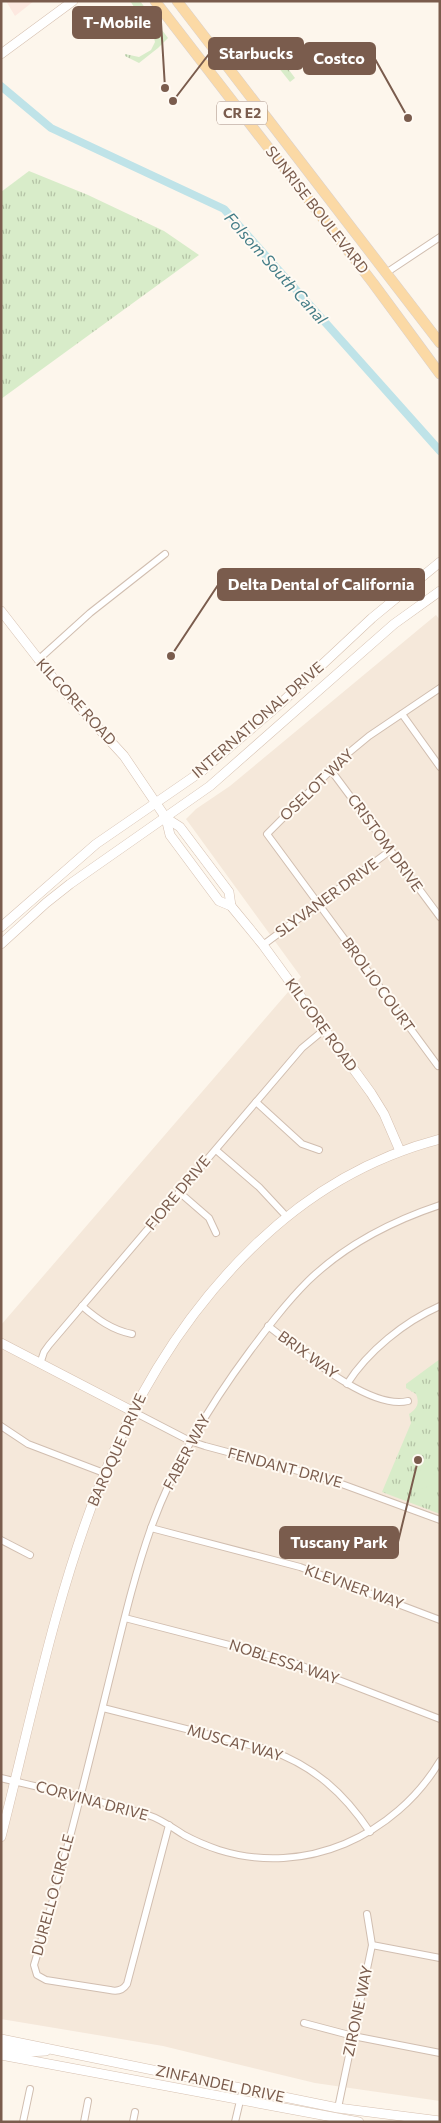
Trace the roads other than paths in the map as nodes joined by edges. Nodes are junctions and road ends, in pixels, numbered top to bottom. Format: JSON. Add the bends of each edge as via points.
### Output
{"nodes":[{"id":1,"x":73,"y":1,"type":"edge"},
{"id":2,"x":155,"y":1,"type":"edge"},
{"id":3,"x":178,"y":1,"type":"edge"},
{"id":4,"x":1,"y":54,"type":"edge"},
{"id":5,"x":440,"y":237,"type":"edge"},
{"id":6,"x":348,"y":250,"type":"junction"},
{"id":7,"x":386,"y":274,"type":"junction"},
{"id":8,"x":440,"y":343,"type":"edge"},
{"id":9,"x":440,"y":374,"type":"edge"},
{"id":10,"x":165,"y":554,"type":"dead end"},
{"id":11,"x":440,"y":562,"type":"edge"},
{"id":12,"x":440,"y":591,"type":"edge"},
{"id":13,"x":1,"y":611,"type":"edge"},
{"id":14,"x":38,"y":660,"type":"junction"},
{"id":15,"x":440,"y":688,"type":"edge"},
{"id":16,"x":402,"y":714,"type":"junction"},
{"id":17,"x":440,"y":767,"type":"edge"},
{"id":18,"x":330,"y":769,"type":"junction"},
{"id":19,"x":156,"y":802,"type":"junction"},
{"id":20,"x":166,"y":818,"type":"junction"},
{"id":21,"x":390,"y":850,"type":"junction"},
{"id":22,"x":319,"y":904,"type":"junction"},
{"id":23,"x":440,"y":917,"type":"edge"},
{"id":24,"x":2,"y":927,"type":"edge"},
{"id":25,"x":1,"y":944,"type":"edge"},
{"id":26,"x":263,"y":945,"type":"junction"},
{"id":27,"x":325,"y":1029,"type":"junction"},
{"id":28,"x":438,"y":1066,"type":"dead end"},
{"id":29,"x":256,"y":1102,"type":"junction"},
{"id":30,"x":440,"y":1139,"type":"edge"},
{"id":31,"x":216,"y":1150,"type":"junction"},
{"id":32,"x":318,"y":1150,"type":"dead end"},
{"id":33,"x":400,"y":1152,"type":"junction"},
{"id":34,"x":179,"y":1192,"type":"junction"},
{"id":35,"x":440,"y":1205,"type":"edge"},
{"id":36,"x":286,"y":1216,"type":"junction"},
{"id":37,"x":216,"y":1233,"type":"dead end"},
{"id":38,"x":82,"y":1306,"type":"junction"},
{"id":39,"x":440,"y":1306,"type":"edge"},
{"id":40,"x":268,"y":1326,"type":"junction"},
{"id":41,"x":132,"y":1334,"type":"dead end"},
{"id":42,"x":1,"y":1343,"type":"edge"},
{"id":43,"x":40,"y":1364,"type":"junction"},
{"id":44,"x":347,"y":1384,"type":"junction"},
{"id":45,"x":408,"y":1401,"type":"dead end"},
{"id":46,"x":132,"y":1411,"type":"junction"},
{"id":47,"x":1,"y":1426,"type":"edge"},
{"id":48,"x":190,"y":1441,"type":"junction"},
{"id":49,"x":104,"y":1473,"type":"junction"},
{"id":50,"x":440,"y":1520,"type":"edge"},
{"id":51,"x":151,"y":1528,"type":"junction"},
{"id":52,"x":1,"y":1540,"type":"edge"},
{"id":53,"x":30,"y":1555,"type":"dead end"},
{"id":54,"x":125,"y":1618,"type":"junction"},
{"id":55,"x":440,"y":1620,"type":"edge"},
{"id":56,"x":103,"y":1708,"type":"junction"},
{"id":57,"x":440,"y":1719,"type":"edge"},
{"id":58,"x":440,"y":1761,"type":"edge"},
{"id":59,"x":1,"y":1778,"type":"edge"},
{"id":60,"x":15,"y":1781,"type":"junction"},
{"id":61,"x":80,"y":1798,"type":"junction"},
{"id":62,"x":169,"y":1825,"type":"junction"},
{"id":63,"x":370,"y":1832,"type":"junction"},
{"id":64,"x":1,"y":1837,"type":"edge"},
{"id":65,"x":367,"y":1914,"type":"dead end"},
{"id":66,"x":372,"y":1946,"type":"junction"},
{"id":67,"x":440,"y":1958,"type":"edge"},
{"id":68,"x":304,"y":2023,"type":"dead end"},
{"id":69,"x":353,"y":2036,"type":"junction"},
{"id":70,"x":1,"y":2039,"type":"edge"},
{"id":71,"x":1,"y":2047,"type":"edge"},
{"id":72,"x":56,"y":2050,"type":"junction"},
{"id":73,"x":440,"y":2053,"type":"edge"},
{"id":74,"x":1,"y":2054,"type":"edge"},
{"id":75,"x":243,"y":2088,"type":"junction"},
{"id":76,"x":30,"y":2089,"type":"dead end"},
{"id":77,"x":240,"y":2099,"type":"junction"},
{"id":78,"x":88,"y":2101,"type":"dead end"},
{"id":79,"x":338,"y":2108,"type":"junction"},
{"id":80,"x":136,"y":2112,"type":"dead end"},
{"id":81,"x":339,"y":2120,"type":"edge"},
{"id":82,"x":440,"y":2121,"type":"edge"},
{"id":83,"x":23,"y":2122,"type":"edge"},
{"id":84,"x":84,"y":2122,"type":"edge"},
{"id":85,"x":133,"y":2122,"type":"edge"},
{"id":86,"x":235,"y":2122,"type":"edge"},
{"id":87,"x":359,"y":2122,"type":"edge"}],
"edges":[{"from":1,"to":4,"type":"street"},
{"from":2,"to":6,"type":"main road","name":"SUNRISE BOULEVARD","number":"CR E2"},
{"from":3,"to":7,"type":"main road","name":"SUNRISE BOULEVARD","number":"CR E2"},
{"from":5,"to":7,"type":"street"},
{"from":6,"to":7,"type":"main road","via":[[362,258],[372,271]]},
{"from":6,"to":9,"type":"main road","name":"SUNRISE BOULEVARD","number":"CR E2"},
{"from":7,"to":8,"type":"main road","name":"SUNRISE BOULEVARD","number":"CR E2"},
{"from":10,"to":14,"type":"street","via":[[90,613]]},
{"from":11,"to":19,"type":"street","name":"INTERNATIONAL DRIVE","via":[[372,618],[202,771]]},
{"from":12,"to":20,"type":"street","name":"INTERNATIONAL DRIVE","via":[[394,624],[210,786]]},
{"from":13,"to":14,"type":"street","name":"KILGORE ROAD"},
{"from":14,"to":19,"type":"street","name":"KILGORE ROAD","via":[[124,756]]},
{"from":15,"to":16,"type":"street","name":"OSELOT WAY"},
{"from":16,"to":17,"type":"street"},
{"from":16,"to":18,"type":"street","name":"OSELOT WAY","via":[[369,736]]},
{"from":18,"to":21,"type":"street","name":"CRISTOM DRIVE"},
{"from":18,"to":22,"type":"street","name":"OSELOT WAY","via":[[267,834]]},
{"from":19,"to":20,"type":"street","name":"KILGORE ROAD"},
{"from":19,"to":24,"type":"street","name":"INTERNATIONAL DRIVE","via":[[96,844]]},
{"from":20,"to":25,"type":"street","name":"INTERNATIONAL DRIVE","via":[[70,884]]},
{"from":20,"to":26,"type":"street","name":"KILGORE ROAD","via":[[170,835],[219,901],[231,906]]},
{"from":21,"to":22,"type":"street","name":"SLYVANER DRIVE"},
{"from":21,"to":23,"type":"street","name":"CRISTOM DRIVE"},
{"from":22,"to":26,"type":"street","name":"SLYVANER DRIVE"},
{"from":22,"to":28,"type":"street","name":"BROLIO COURT"},
{"from":26,"to":27,"type":"street","name":"KILGORE ROAD"},
{"from":27,"to":29,"type":"street","name":"FIORE DRIVE","via":[[302,1048]]},
{"from":27,"to":33,"type":"street","name":"KILGORE ROAD","via":[[384,1114]]},
{"from":29,"to":31,"type":"street","name":"FIORE DRIVE"},
{"from":29,"to":32,"type":"street","via":[[302,1144]]},
{"from":30,"to":33,"type":"street","name":"BAROQUE DRIVE"},
{"from":31,"to":34,"type":"street","name":"FIORE DRIVE"},
{"from":31,"to":36,"type":"street","via":[[259,1187]]},
{"from":33,"to":36,"type":"street","name":"BAROQUE DRIVE","via":[[336,1181]]},
{"from":34,"to":37,"type":"street","via":[[208,1218]]},
{"from":34,"to":38,"type":"street","name":"FIORE DRIVE"},
{"from":35,"to":40,"type":"street","name":"FABER WAY","via":[[397,1221],[356,1244],[309,1280]]},
{"from":36,"to":46,"type":"street","name":"BAROQUE DRIVE","via":[[238,1261],[195,1311]]},
{"from":38,"to":41,"type":"street","via":[[118,1332]]},
{"from":38,"to":43,"type":"street","name":"FIORE DRIVE","via":[[49,1345]]},
{"from":39,"to":44,"type":"street","via":[[389,1338],[361,1364]]},
{"from":40,"to":44,"type":"street","name":"BRIX WAY"},
{"from":40,"to":48,"type":"street","name":"FABER WAY","via":[[229,1379]]},
{"from":42,"to":43,"type":"street"},
{"from":43,"to":46,"type":"street"},
{"from":44,"to":45,"type":"street","name":"BRIX WAY","via":[[376,1397],[399,1403]]},
{"from":46,"to":48,"type":"street","name":"FENDANT DRIVE"},
{"from":46,"to":49,"type":"street","name":"BAROQUE DRIVE"},
{"from":47,"to":49,"type":"street","via":[[45,1452]]},
{"from":48,"to":50,"type":"street","name":"FENDANT DRIVE","via":[[328,1478]]},
{"from":48,"to":51,"type":"street","name":"FABER WAY"},
{"from":49,"to":60,"type":"street","name":"BAROQUE DRIVE","via":[[66,1584]]},
{"from":51,"to":54,"type":"street","name":"FABER WAY"},
{"from":51,"to":55,"type":"street","name":"KLEVNER WAY","via":[[300,1567]]},
{"from":52,"to":53,"type":"street"},
{"from":54,"to":56,"type":"street","name":"FABER WAY"},
{"from":54,"to":57,"type":"street","name":"NOBLESSA WAY","via":[[284,1659]]},
{"from":56,"to":61,"type":"street","name":"FABER WAY"},
{"from":56,"to":63,"type":"street","name":"MUSCAT WAY","via":[[269,1750],[294,1760],[336,1789]]},
{"from":58,"to":63,"type":"street","name":"CORVINA DRIVE","via":[[404,1807]]},
{"from":59,"to":60,"type":"street","name":"CORVINA DRIVE"},
{"from":60,"to":61,"type":"street","name":"CORVINA DRIVE"},
{"from":60,"to":64,"type":"street","name":"BAROQUE DRIVE"},
{"from":61,"to":62,"type":"street","name":"CORVINA DRIVE","via":[[148,1815]]},
{"from":61,"to":62,"type":"street","name":"DURELLO CIRCLE","via":[[34,1965],[38,1975],[46,1980],[114,1991],[124,1988]]},
{"from":62,"to":63,"type":"street","name":"CORVINA DRIVE","via":[[219,1850],[261,1857],[310,1854],[351,1842]]},
{"from":65,"to":66,"type":"street","name":"ZIRONE WAY"},
{"from":66,"to":67,"type":"street"},
{"from":66,"to":69,"type":"street","name":"ZIRONE WAY"},
{"from":68,"to":69,"type":"street"},
{"from":69,"to":73,"type":"street"},
{"from":69,"to":79,"type":"street","name":"ZIRONE WAY"},
{"from":70,"to":72,"type":"street","name":"ZINFANDEL DRIVE"},
{"from":71,"to":72,"type":"street","via":[[27,2052]]},
{"from":72,"to":75,"type":"street","name":"ZINFANDEL DRIVE"},
{"from":74,"to":77,"type":"street","name":"ZINFANDEL DRIVE"},
{"from":75,"to":77,"type":"street"},
{"from":75,"to":79,"type":"street","name":"ZINFANDEL DRIVE"},
{"from":76,"to":83,"type":"street"},
{"from":77,"to":81,"type":"street","name":"ZINFANDEL DRIVE"},
{"from":77,"to":86,"type":"street"},
{"from":78,"to":84,"type":"street"},
{"from":79,"to":82,"type":"street","name":"ZINFANDEL DRIVE"},
{"from":80,"to":85,"type":"street"},
{"from":81,"to":87,"type":"street","name":"ZINFANDEL DRIVE"}]}
